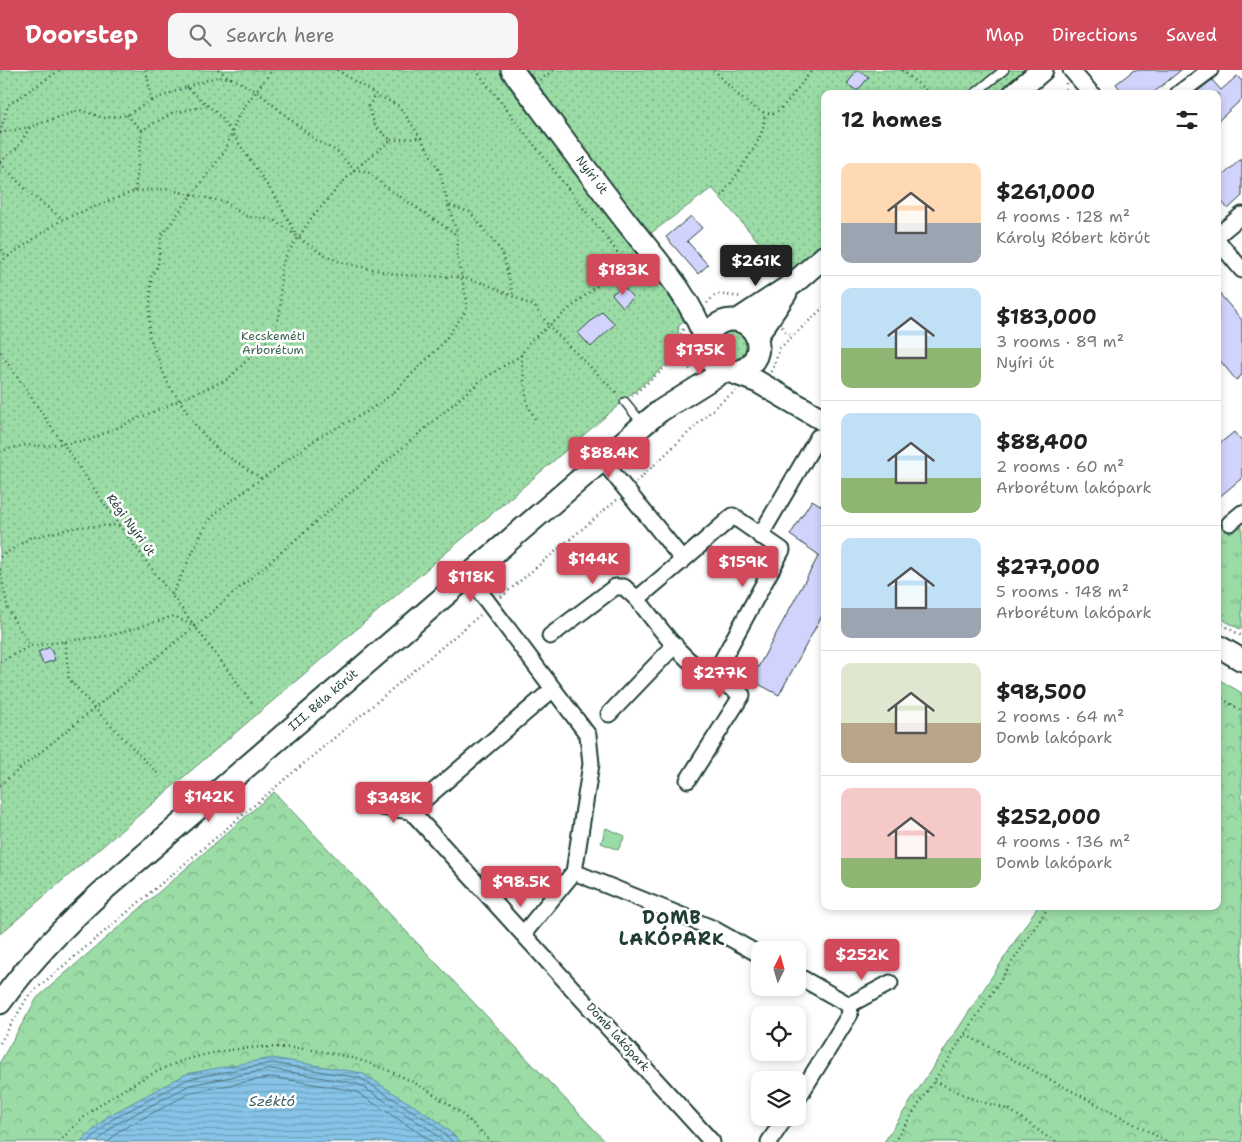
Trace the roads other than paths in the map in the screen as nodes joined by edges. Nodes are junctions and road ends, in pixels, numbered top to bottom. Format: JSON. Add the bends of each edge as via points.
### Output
{"nodes":[{"id":1,"x":512,"y":70,"type":"edge"},
{"id":2,"x":1004,"y":70,"type":"edge"},
{"id":3,"x":1042,"y":70,"type":"edge"},
{"id":4,"x":1071,"y":70,"type":"edge"},
{"id":5,"x":1210,"y":70,"type":"edge"},
{"id":6,"x":979,"y":90,"type":"edge"},
{"id":7,"x":1021,"y":90,"type":"edge"},
{"id":8,"x":1088,"y":90,"type":"edge"},
{"id":9,"x":1183,"y":90,"type":"edge"},
{"id":10,"x":1242,"y":215,"type":"edge"},
{"id":11,"x":1221,"y":233,"type":"edge"},
{"id":12,"x":1221,"y":245,"type":"edge"},
{"id":13,"x":821,"y":261,"type":"edge"},
{"id":14,"x":1242,"y":270,"type":"edge"},
{"id":15,"x":673,"y":279,"type":"junction"},
{"id":16,"x":794,"y":283,"type":"junction"},
{"id":17,"x":732,"y":320,"type":"junction"},
{"id":18,"x":757,"y":346,"type":"junction"},
{"id":19,"x":706,"y":347,"type":"junction"},
{"id":20,"x":727,"y":372,"type":"junction"},
{"id":21,"x":625,"y":401,"type":"road end"},
{"id":22,"x":797,"y":405,"type":"junction"},
{"id":23,"x":660,"y":411,"type":"junction"},
{"id":24,"x":643,"y":425,"type":"junction"},
{"id":25,"x":821,"y":428,"type":"edge"},
{"id":26,"x":821,"y":431,"type":"edge"},
{"id":27,"x":603,"y":461,"type":"junction"},
{"id":28,"x":760,"y":536,"type":"junction"},
{"id":29,"x":683,"y":560,"type":"junction"},
{"id":30,"x":468,"y":576,"type":"junction"},
{"id":31,"x":637,"y":599,"type":"junction"},
{"id":32,"x":550,"y":636,"type":"dead end"},
{"id":33,"x":675,"y":645,"type":"junction"},
{"id":34,"x":714,"y":677,"type":"junction"},
{"id":35,"x":553,"y":689,"type":"junction"},
{"id":36,"x":610,"y":714,"type":"dead end"},
{"id":37,"x":688,"y":780,"type":"dead end"},
{"id":38,"x":381,"y":807,"type":"dead end"},
{"id":39,"x":411,"y":811,"type":"junction"},
{"id":40,"x":574,"y":872,"type":"junction"},
{"id":41,"x":524,"y":933,"type":"junction"},
{"id":42,"x":751,"y":950,"type":"edge"},
{"id":43,"x":806,"y":981,"type":"edge"},
{"id":44,"x":890,"y":983,"type":"dead end"},
{"id":45,"x":0,"y":1003,"type":"edge"},
{"id":46,"x":849,"y":1006,"type":"junction"},
{"id":47,"x":806,"y":1085,"type":"edge"},
{"id":48,"x":780,"y":1126,"type":"edge"},
{"id":49,"x":712,"y":1142,"type":"edge"},
{"id":50,"x":769,"y":1142,"type":"edge"}],
"edges":[{"from":1,"to":15,"type":"street","name":"Nyíri út"},
{"from":2,"to":6,"type":"lane"},
{"from":3,"to":7,"type":"street"},
{"from":4,"to":8,"type":"street"},
{"from":5,"to":9,"type":"street"},
{"from":10,"to":11,"type":"street"},
{"from":12,"to":14,"type":"street"},
{"from":13,"to":16,"type":"street"},
{"from":15,"to":17,"type":"street","name":"Nyíri út"},
{"from":15,"to":19,"type":"street","name":"Nyíri út","via":[[695,314]]},
{"from":16,"to":17,"type":"street"},
{"from":16,"to":18,"type":"street"},
{"from":17,"to":18,"type":"street","via":[[752,328]]},
{"from":17,"to":19,"type":"street","via":[[713,327]]},
{"from":18,"to":20,"type":"street","via":[[747,368]]},
{"from":18,"to":22,"type":"street","via":[[767,374]]},
{"from":19,"to":20,"type":"street","via":[[710,360]]},
{"from":19,"to":23,"type":"street","name":"III. Béla körút","via":[[694,373]]},
{"from":20,"to":22,"type":"street","via":[[758,382]]},
{"from":20,"to":23,"type":"street","name":"III. Béla körút"},
{"from":21,"to":24,"type":"lane"},
{"from":22,"to":25,"type":"street"},
{"from":23,"to":24,"type":"street","name":"III. Béla körút"},
{"from":24,"to":27,"type":"street","name":"III. Béla körút"},
{"from":26,"to":28,"type":"street"},
{"from":27,"to":29,"type":"street"},
{"from":27,"to":30,"type":"street","name":"III. Béla körút"},
{"from":28,"to":29,"type":"street","via":[[733,516]]},
{"from":28,"to":34,"type":"street","via":[[782,550]]},
{"from":29,"to":31,"type":"street"},
{"from":30,"to":35,"type":"street"},
{"from":30,"to":45,"type":"street","name":"III. Béla körút","via":[[65,924]]},
{"from":31,"to":32,"type":"street","via":[[624,587],[615,587]]},
{"from":31,"to":33,"type":"street"},
{"from":33,"to":34,"type":"street","via":[[699,670]]},
{"from":33,"to":36,"type":"street"},
{"from":34,"to":37,"type":"street","via":[[742,695]]},
{"from":35,"to":39,"type":"street"},
{"from":35,"to":40,"type":"street","via":[[584,728],[590,741],[591,764]]},
{"from":38,"to":39,"type":"street"},
{"from":39,"to":41,"type":"street","name":"Domb lakópark"},
{"from":40,"to":41,"type":"street"},
{"from":40,"to":42,"type":"street","via":[[705,924]]},
{"from":41,"to":49,"type":"street","name":"Domb lakópark"},
{"from":43,"to":46,"type":"street"},
{"from":44,"to":46,"type":"street"},
{"from":46,"to":47,"type":"street","via":[[846,1022]]},
{"from":48,"to":50,"type":"street"}]}
